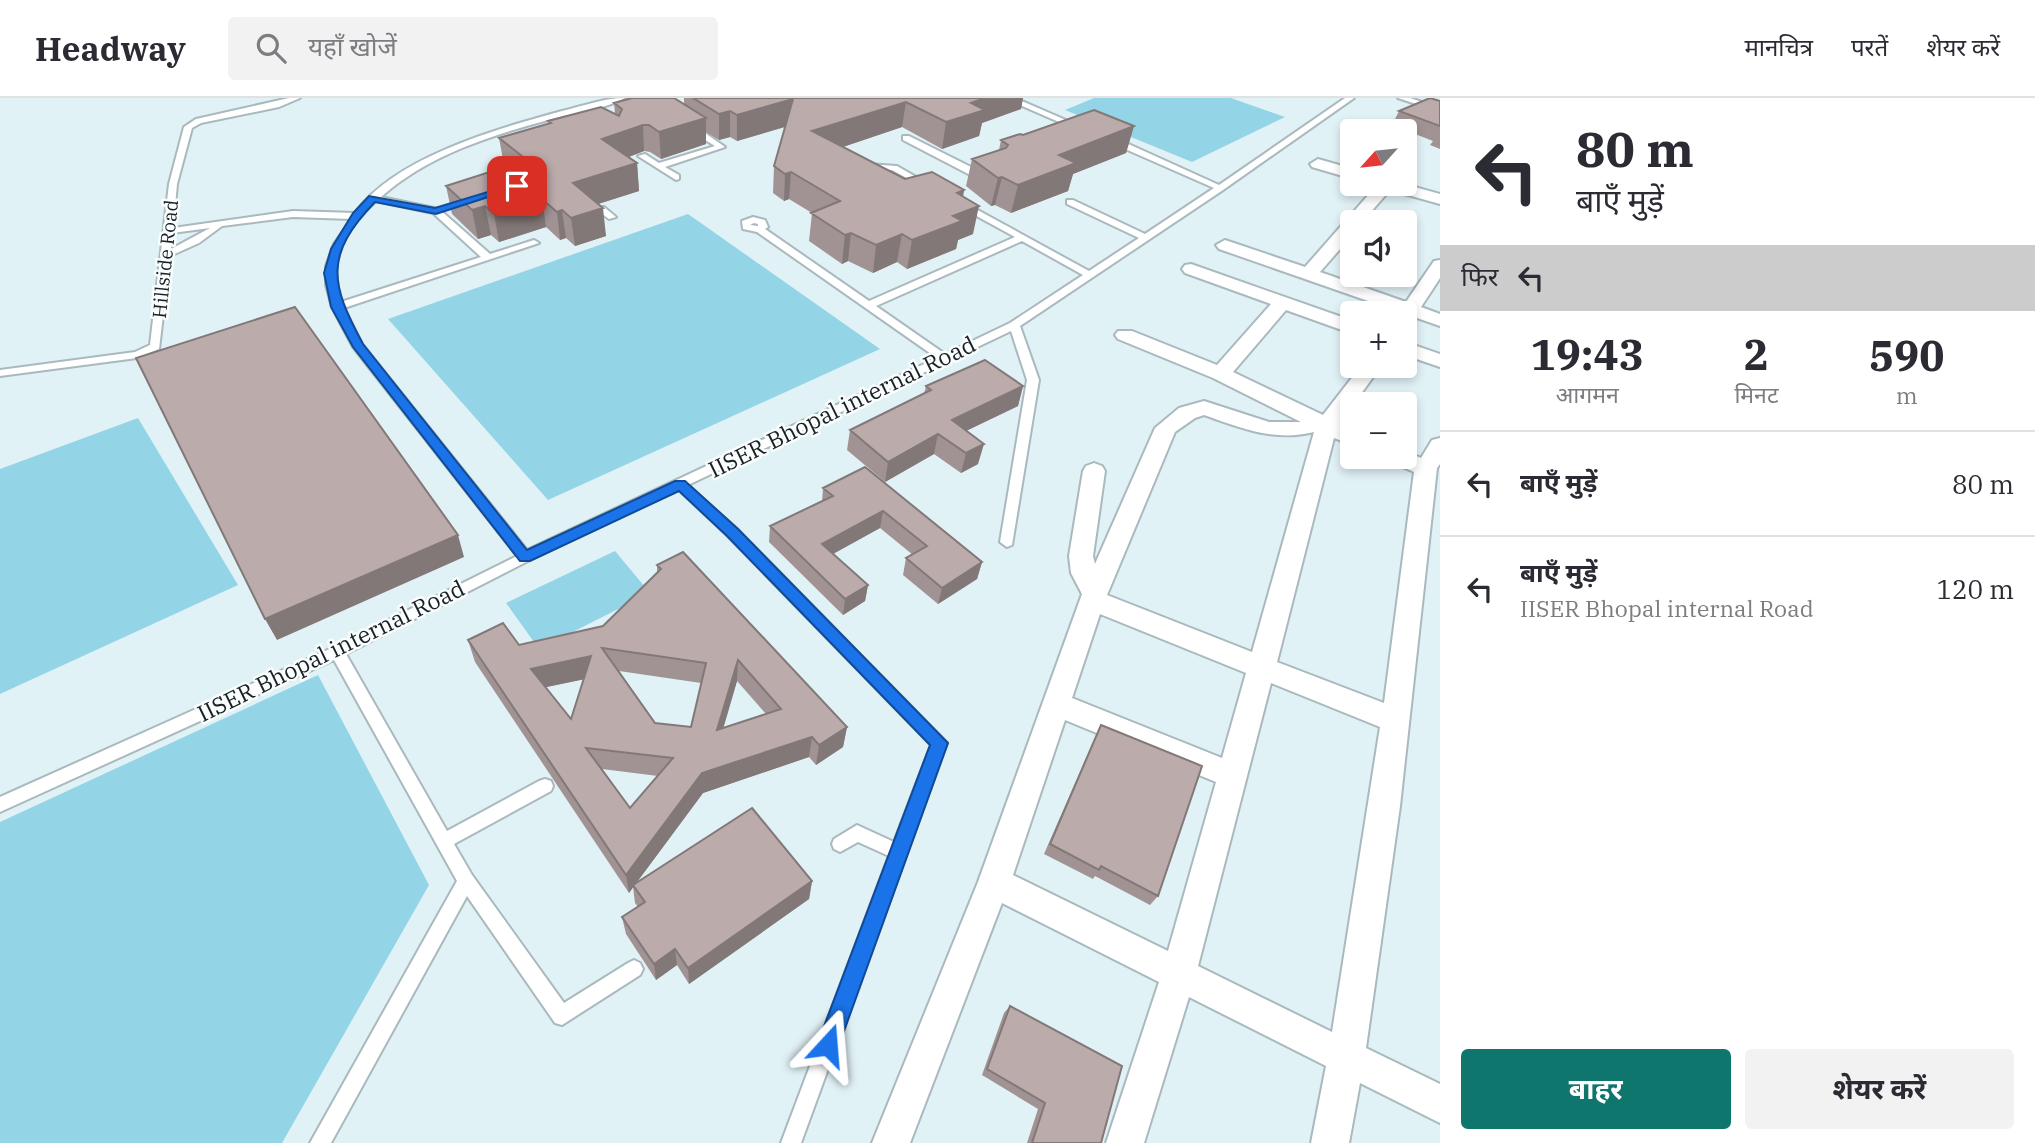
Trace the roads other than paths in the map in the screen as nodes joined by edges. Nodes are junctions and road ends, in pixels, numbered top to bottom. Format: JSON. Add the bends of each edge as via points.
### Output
{"nodes":[{"id":1,"x":296,"y":98,"type":"edge"},
{"id":2,"x":621,"y":98,"type":"edge"},
{"id":3,"x":1007,"y":98,"type":"edge"},
{"id":4,"x":1402,"y":98,"type":"edge"},
{"id":5,"x":1341,"y":99,"type":"edge"},
{"id":6,"x":1440,"y":110,"type":"edge"},
{"id":7,"x":682,"y":122,"type":"edge"},
{"id":8,"x":1084,"y":129,"type":"edge"},
{"id":9,"x":1096,"y":134,"type":"edge"},
{"id":10,"x":906,"y":138,"type":"dead end"},
{"id":11,"x":642,"y":156,"type":"edge"},
{"id":12,"x":1318,"y":164,"type":"dead end"},
{"id":13,"x":658,"y":166,"type":"junction"},
{"id":14,"x":852,"y":167,"type":"edge"},
{"id":15,"x":1340,"y":170,"type":"edge"},
{"id":16,"x":995,"y":173,"type":"edge"},
{"id":17,"x":676,"y":177,"type":"dead end"},
{"id":18,"x":1220,"y":188,"type":"junction"},
{"id":19,"x":941,"y":193,"type":"edge"},
{"id":20,"x":1418,"y":193,"type":"edge"},
{"id":21,"x":1377,"y":196,"type":"edge"},
{"id":22,"x":373,"y":198,"type":"junction"},
{"id":23,"x":953,"y":199,"type":"edge"},
{"id":24,"x":1440,"y":199,"type":"edge"},
{"id":25,"x":1070,"y":202,"type":"dead end"},
{"id":26,"x":447,"y":208,"type":"dead end"},
{"id":27,"x":601,"y":209,"type":"edge"},
{"id":28,"x":1364,"y":210,"type":"edge"},
{"id":29,"x":436,"y":211,"type":"junction"},
{"id":30,"x":356,"y":216,"type":"junction"},
{"id":31,"x":611,"y":217,"type":"dead end"},
{"id":32,"x":224,"y":223,"type":"junction"},
{"id":33,"x":759,"y":229,"type":"dead end"},
{"id":34,"x":169,"y":231,"type":"junction"},
{"id":35,"x":1023,"y":237,"type":"junction"},
{"id":36,"x":1146,"y":238,"type":"junction"},
{"id":37,"x":1340,"y":238,"type":"edge"},
{"id":38,"x":534,"y":243,"type":"dead end"},
{"id":39,"x":1225,"y":245,"type":"dead end"},
{"id":40,"x":167,"y":254,"type":"junction"},
{"id":41,"x":488,"y":258,"type":"junction"},
{"id":42,"x":1440,"y":265,"type":"edge"},
{"id":43,"x":1191,"y":269,"type":"dead end"},
{"id":44,"x":1308,"y":274,"type":"junction"},
{"id":45,"x":1090,"y":275,"type":"junction"},
{"id":46,"x":1387,"y":301,"type":"edge"},
{"id":47,"x":1415,"y":301,"type":"edge"},
{"id":48,"x":1282,"y":303,"type":"junction"},
{"id":49,"x":871,"y":304,"type":"junction"},
{"id":50,"x":337,"y":307,"type":"junction"},
{"id":51,"x":1417,"y":312,"type":"edge"},
{"id":52,"x":1440,"y":320,"type":"edge"},
{"id":53,"x":1340,"y":323,"type":"edge"},
{"id":54,"x":1014,"y":325,"type":"junction"},
{"id":55,"x":1125,"y":335,"type":"dead end"},
{"id":56,"x":1417,"y":352,"type":"edge"},
{"id":57,"x":943,"y":357,"type":"junction"},
{"id":58,"x":1440,"y":361,"type":"edge"},
{"id":59,"x":0,"y":373,"type":"edge"},
{"id":60,"x":1220,"y":374,"type":"junction"},
{"id":61,"x":1364,"y":378,"type":"edge"},
{"id":62,"x":1333,"y":430,"type":"edge"},
{"id":63,"x":1422,"y":457,"type":"edge"},
{"id":64,"x":1094,"y":471,"type":"dead end"},
{"id":65,"x":680,"y":484,"type":"junction"},
{"id":66,"x":1007,"y":542,"type":"dead end"},
{"id":67,"x":525,"y":557,"type":"junction"},
{"id":68,"x":1094,"y":597,"type":"junction"},
{"id":69,"x":337,"y":652,"type":"junction"},
{"id":70,"x":1262,"y":668,"type":"junction"},
{"id":71,"x":1056,"y":704,"type":"junction"},
{"id":72,"x":1395,"y":720,"type":"junction"},
{"id":73,"x":1233,"y":776,"type":"junction"},
{"id":74,"x":545,"y":786,"type":"dead end"},
{"id":75,"x":0,"y":805,"type":"edge"},
{"id":76,"x":443,"y":841,"type":"junction"},
{"id":77,"x":840,"y":844,"type":"dead end"},
{"id":78,"x":898,"y":852,"type":"junction"},
{"id":79,"x":466,"y":881,"type":"junction"},
{"id":80,"x":994,"y":882,"type":"junction"},
{"id":81,"x":634,"y":969,"type":"dead end"},
{"id":82,"x":1179,"y":974,"type":"junction"},
{"id":83,"x":1347,"y":1058,"type":"junction"},
{"id":84,"x":1440,"y":1104,"type":"edge"},
{"id":85,"x":320,"y":1143,"type":"edge"},
{"id":86,"x":791,"y":1143,"type":"edge"},
{"id":87,"x":891,"y":1143,"type":"edge"},
{"id":88,"x":1125,"y":1143,"type":"edge"},
{"id":89,"x":1330,"y":1143,"type":"edge"}],
"edges":[{"from":1,"to":34,"type":"lane","name":"Hillside Road","via":[[188,127],[173,184]]},
{"from":2,"to":22,"type":"lane","via":[[425,162]]},
{"from":3,"to":8,"type":"lane"},
{"from":4,"to":6,"type":"lane"},
{"from":5,"to":18,"type":"lane","name":"IISER Bhopal internal Road"},
{"from":7,"to":13,"type":"lane","via":[[720,147]]},
{"from":9,"to":18,"type":"lane"},
{"from":10,"to":16,"type":"lane","via":[[981,177]]},
{"from":11,"to":13,"type":"lane"},
{"from":12,"to":15,"type":"street"},
{"from":13,"to":17,"type":"lane"},
{"from":14,"to":19,"type":"lane","via":[[894,168]]},
{"from":18,"to":36,"type":"lane","name":"IISER Bhopal internal Road"},
{"from":20,"to":24,"type":"street"},
{"from":21,"to":28,"type":"street"},
{"from":22,"to":29,"type":"lane"},
{"from":22,"to":30,"type":"lane"},
{"from":23,"to":35,"type":"lane"},
{"from":25,"to":36,"type":"lane"},
{"from":26,"to":29,"type":"lane"},
{"from":27,"to":31,"type":"lane"},
{"from":29,"to":41,"type":"lane"},
{"from":30,"to":32,"type":"lane","via":[[293,214]]},
{"from":30,"to":50,"type":"lane","via":[[336,249],[330,273]]},
{"from":32,"to":34,"type":"lane"},
{"from":32,"to":40,"type":"lane"},
{"from":33,"to":49,"type":"lane"},
{"from":34,"to":40,"type":"lane","name":"Hillside Road"},
{"from":35,"to":45,"type":"lane"},
{"from":35,"to":49,"type":"lane"},
{"from":36,"to":45,"type":"lane","name":"IISER Bhopal internal Road"},
{"from":37,"to":44,"type":"street"},
{"from":38,"to":41,"type":"lane"},
{"from":39,"to":44,"type":"street"},
{"from":40,"to":59,"type":"lane","name":"Hillside Road","via":[[155,347],[148,352]]},
{"from":41,"to":50,"type":"lane"},
{"from":42,"to":47,"type":"street"},
{"from":43,"to":48,"type":"street"},
{"from":44,"to":46,"type":"street"},
{"from":45,"to":54,"type":"lane","name":"IISER Bhopal internal Road"},
{"from":48,"to":53,"type":"street"},
{"from":48,"to":60,"type":"street"},
{"from":49,"to":57,"type":"lane"},
{"from":50,"to":67,"type":"lane","via":[[357,345]]},
{"from":51,"to":52,"type":"street"},
{"from":54,"to":57,"type":"lane","name":"IISER Bhopal internal Road"},
{"from":54,"to":66,"type":"lane","via":[[1034,380]]},
{"from":55,"to":60,"type":"street"},
{"from":56,"to":58,"type":"street"},
{"from":57,"to":65,"type":"lane","name":"IISER Bhopal internal Road"},
{"from":60,"to":62,"type":"street"},
{"from":61,"to":62,"type":"street"},
{"from":62,"to":68,"type":"street","via":[[1267,429],[1203,408],[1175,420],[1166,429]]},
{"from":62,"to":70,"type":"street"},
{"from":63,"to":72,"type":"street"},
{"from":64,"to":68,"type":"street","via":[[1081,556]]},
{"from":65,"to":67,"type":"lane","name":"IISER Bhopal internal Road"},
{"from":65,"to":78,"type":"lane","via":[[939,743]]},
{"from":67,"to":69,"type":"lane","name":"IISER Bhopal internal Road"},
{"from":68,"to":70,"type":"street"},
{"from":68,"to":71,"type":"street"},
{"from":69,"to":75,"type":"lane","name":"IISER Bhopal internal Road"},
{"from":69,"to":76,"type":"lane"},
{"from":70,"to":72,"type":"street"},
{"from":70,"to":73,"type":"street"},
{"from":71,"to":73,"type":"street"},
{"from":71,"to":80,"type":"street"},
{"from":72,"to":83,"type":"street"},
{"from":73,"to":82,"type":"street"},
{"from":74,"to":76,"type":"lane"},
{"from":76,"to":79,"type":"lane"},
{"from":77,"to":78,"type":"lane","via":[[857,833]]},
{"from":78,"to":86,"type":"lane"},
{"from":79,"to":81,"type":"lane","via":[[562,1016]]},
{"from":79,"to":85,"type":"lane"},
{"from":80,"to":82,"type":"street"},
{"from":80,"to":87,"type":"street"},
{"from":82,"to":83,"type":"street"},
{"from":82,"to":88,"type":"street"},
{"from":83,"to":84,"type":"street"},
{"from":83,"to":89,"type":"street"}]}
